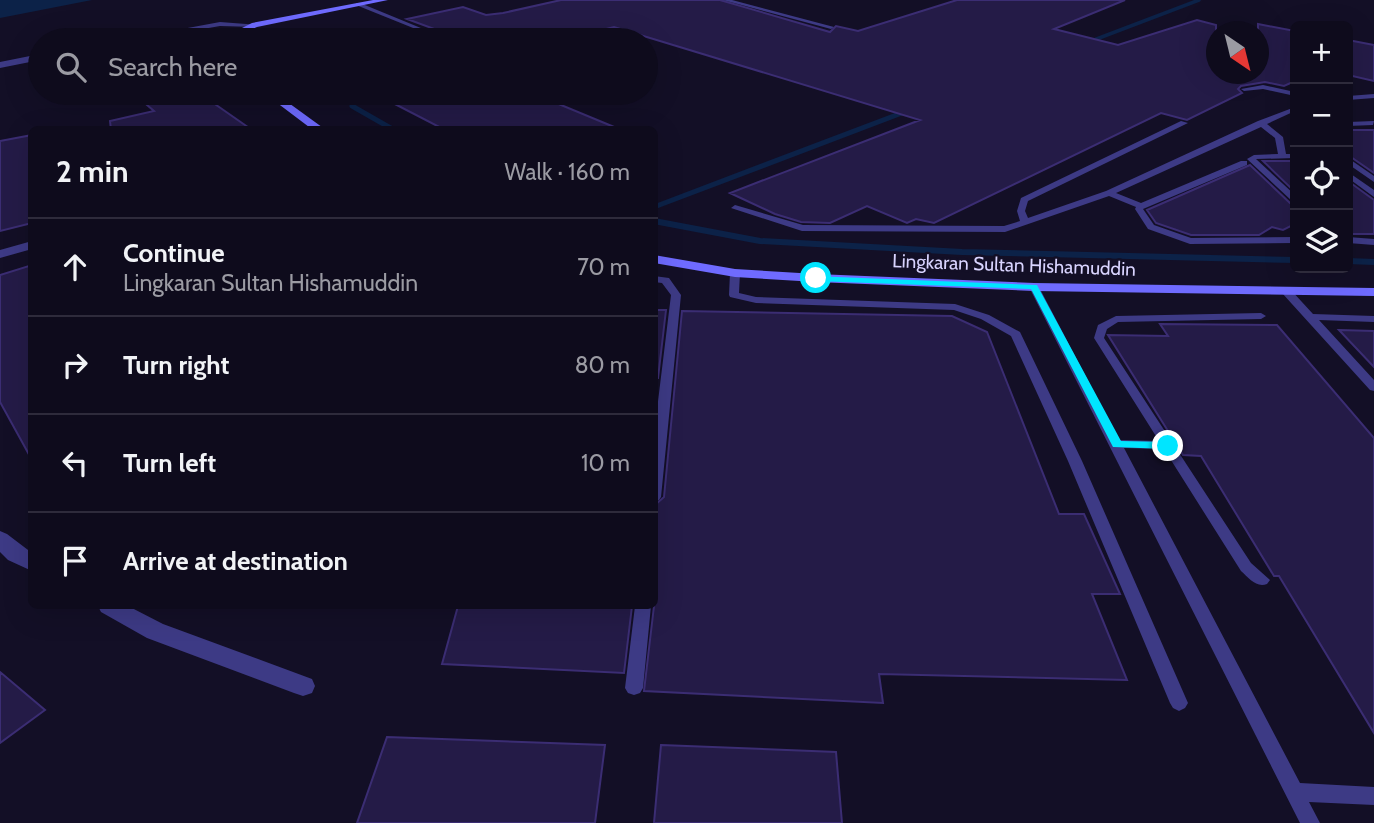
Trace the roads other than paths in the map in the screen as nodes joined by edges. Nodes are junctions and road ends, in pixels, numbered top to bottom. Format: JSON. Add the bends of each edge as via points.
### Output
{"nodes":[{"id":1,"x":384,"y":0,"type":"edge"},
{"id":2,"x":726,"y":0,"type":"edge"},
{"id":3,"x":358,"y":4,"type":"junction"},
{"id":4,"x":255,"y":25,"type":"junction"},
{"id":5,"x":831,"y":27,"type":"dead end"},
{"id":6,"x":197,"y":28,"type":"edge"},
{"id":7,"x":248,"y":28,"type":"edge"},
{"id":8,"x":417,"y":28,"type":"edge"},
{"id":9,"x":28,"y":59,"type":"edge"},
{"id":10,"x":0,"y":65,"type":"edge"},
{"id":11,"x":1244,"y":89,"type":"dead end"},
{"id":12,"x":1290,"y":93,"type":"edge"},
{"id":13,"x":1374,"y":96,"type":"edge"},
{"id":14,"x":1353,"y":98,"type":"edge"},
{"id":15,"x":286,"y":105,"type":"edge"},
{"id":16,"x":1290,"y":112,"type":"edge"},
{"id":17,"x":1184,"y":123,"type":"dead end"},
{"id":18,"x":1261,"y":123,"type":"junction"},
{"id":19,"x":1373,"y":123,"type":"edge"},
{"id":20,"x":1353,"y":124,"type":"edge"},
{"id":21,"x":315,"y":126,"type":"edge"},
{"id":22,"x":1282,"y":155,"type":"junction"},
{"id":23,"x":1290,"y":156,"type":"edge"},
{"id":24,"x":1244,"y":163,"type":"dead end"},
{"id":25,"x":1353,"y":164,"type":"edge"},
{"id":26,"x":1353,"y":178,"type":"edge"},
{"id":27,"x":1374,"y":180,"type":"edge"},
{"id":28,"x":1109,"y":193,"type":"junction"},
{"id":29,"x":1374,"y":194,"type":"edge"},
{"id":30,"x":1290,"y":195,"type":"edge"},
{"id":31,"x":1141,"y":206,"type":"junction"},
{"id":32,"x":735,"y":208,"type":"dead end"},
{"id":33,"x":1026,"y":223,"type":"junction"},
{"id":34,"x":1290,"y":240,"type":"edge"},
{"id":35,"x":1353,"y":240,"type":"edge"},
{"id":36,"x":1374,"y":242,"type":"edge"},
{"id":37,"x":28,"y":247,"type":"edge"},
{"id":38,"x":0,"y":254,"type":"edge"},
{"id":39,"x":658,"y":260,"type":"edge"},
{"id":40,"x":735,"y":273,"type":"junction"},
{"id":41,"x":658,"y":280,"type":"edge"},
{"id":42,"x":1034,"y":287,"type":"junction"},
{"id":43,"x":1286,"y":290,"type":"junction"},
{"id":44,"x":1374,"y":292,"type":"edge"},
{"id":45,"x":1261,"y":316,"type":"dead end"},
{"id":46,"x":1310,"y":317,"type":"junction"},
{"id":47,"x":1374,"y":319,"type":"edge"},
{"id":48,"x":1374,"y":387,"type":"edge"},
{"id":49,"x":1117,"y":444,"type":"junction"},
{"id":50,"x":1168,"y":446,"type":"junction"},
{"id":51,"x":658,"y":460,"type":"edge"},
{"id":52,"x":0,"y":539,"type":"edge"},
{"id":53,"x":28,"y":560,"type":"edge"},
{"id":54,"x":1262,"y":580,"type":"dead end"},
{"id":55,"x":115,"y":609,"type":"edge"},
{"id":56,"x":643,"y":609,"type":"edge"},
{"id":57,"x":303,"y":686,"type":"dead end"},
{"id":58,"x":634,"y":688,"type":"dead end"},
{"id":59,"x":1179,"y":703,"type":"dead end"},
{"id":60,"x":1295,"y":792,"type":"junction"},
{"id":61,"x":1374,"y":796,"type":"edge"},
{"id":62,"x":1310,"y":823,"type":"edge"}],
"edges":[{"from":1,"to":3,"type":"street"},
{"from":2,"to":5,"type":"lane"},
{"from":3,"to":4,"type":"street"},
{"from":3,"to":8,"type":"lane"},
{"from":4,"to":6,"type":"street"},
{"from":4,"to":7,"type":"street"},
{"from":9,"to":10,"type":"street"},
{"from":11,"to":12,"type":"lane","via":[[1262,87]]},
{"from":13,"to":14,"type":"lane"},
{"from":15,"to":21,"type":"street"},
{"from":16,"to":18,"type":"lane"},
{"from":17,"to":33,"type":"lane","via":[[1024,200],[1021,211]]},
{"from":18,"to":22,"type":"lane","via":[[1279,137]]},
{"from":18,"to":28,"type":"lane"},
{"from":19,"to":20,"type":"lane"},
{"from":22,"to":23,"type":"lane"},
{"from":22,"to":30,"type":"lane","via":[[1251,159]]},
{"from":24,"to":31,"type":"lane"},
{"from":25,"to":27,"type":"lane"},
{"from":26,"to":29,"type":"lane"},
{"from":28,"to":31,"type":"lane"},
{"from":28,"to":33,"type":"lane"},
{"from":31,"to":34,"type":"lane","via":[[1152,227],[1190,241]]},
{"from":32,"to":33,"type":"lane","via":[[802,228],[977,231]]},
{"from":35,"to":36,"type":"lane"},
{"from":37,"to":38,"type":"street"},
{"from":39,"to":40,"type":"street","name":"Lingkaran Sultan Hishamuddin"},
{"from":40,"to":42,"type":"street","name":"Lingkaran Sultan Hishamuddin"},
{"from":40,"to":59,"type":"lane","via":[[734,295],[756,300],[955,307],[1016,334]]},
{"from":41,"to":51,"type":"lane","via":[[665,281],[676,295]]},
{"from":42,"to":43,"type":"street","name":"Lingkaran Sultan Hishamuddin"},
{"from":42,"to":49,"type":"lane"},
{"from":43,"to":44,"type":"street","name":"Lingkaran Sultan Hishamuddin"},
{"from":43,"to":46,"type":"lane"},
{"from":45,"to":50,"type":"lane","via":[[1116,319],[1102,327],[1099,338]]},
{"from":46,"to":47,"type":"lane"},
{"from":46,"to":48,"type":"lane"},
{"from":49,"to":50,"type":"lane"},
{"from":49,"to":60,"type":"lane"},
{"from":50,"to":54,"type":"lane","via":[[1246,567]]},
{"from":52,"to":53,"type":"street"},
{"from":55,"to":57,"type":"street","via":[[155,631]]},
{"from":56,"to":58,"type":"lane"},
{"from":60,"to":61,"type":"lane"},
{"from":60,"to":62,"type":"lane"}]}
